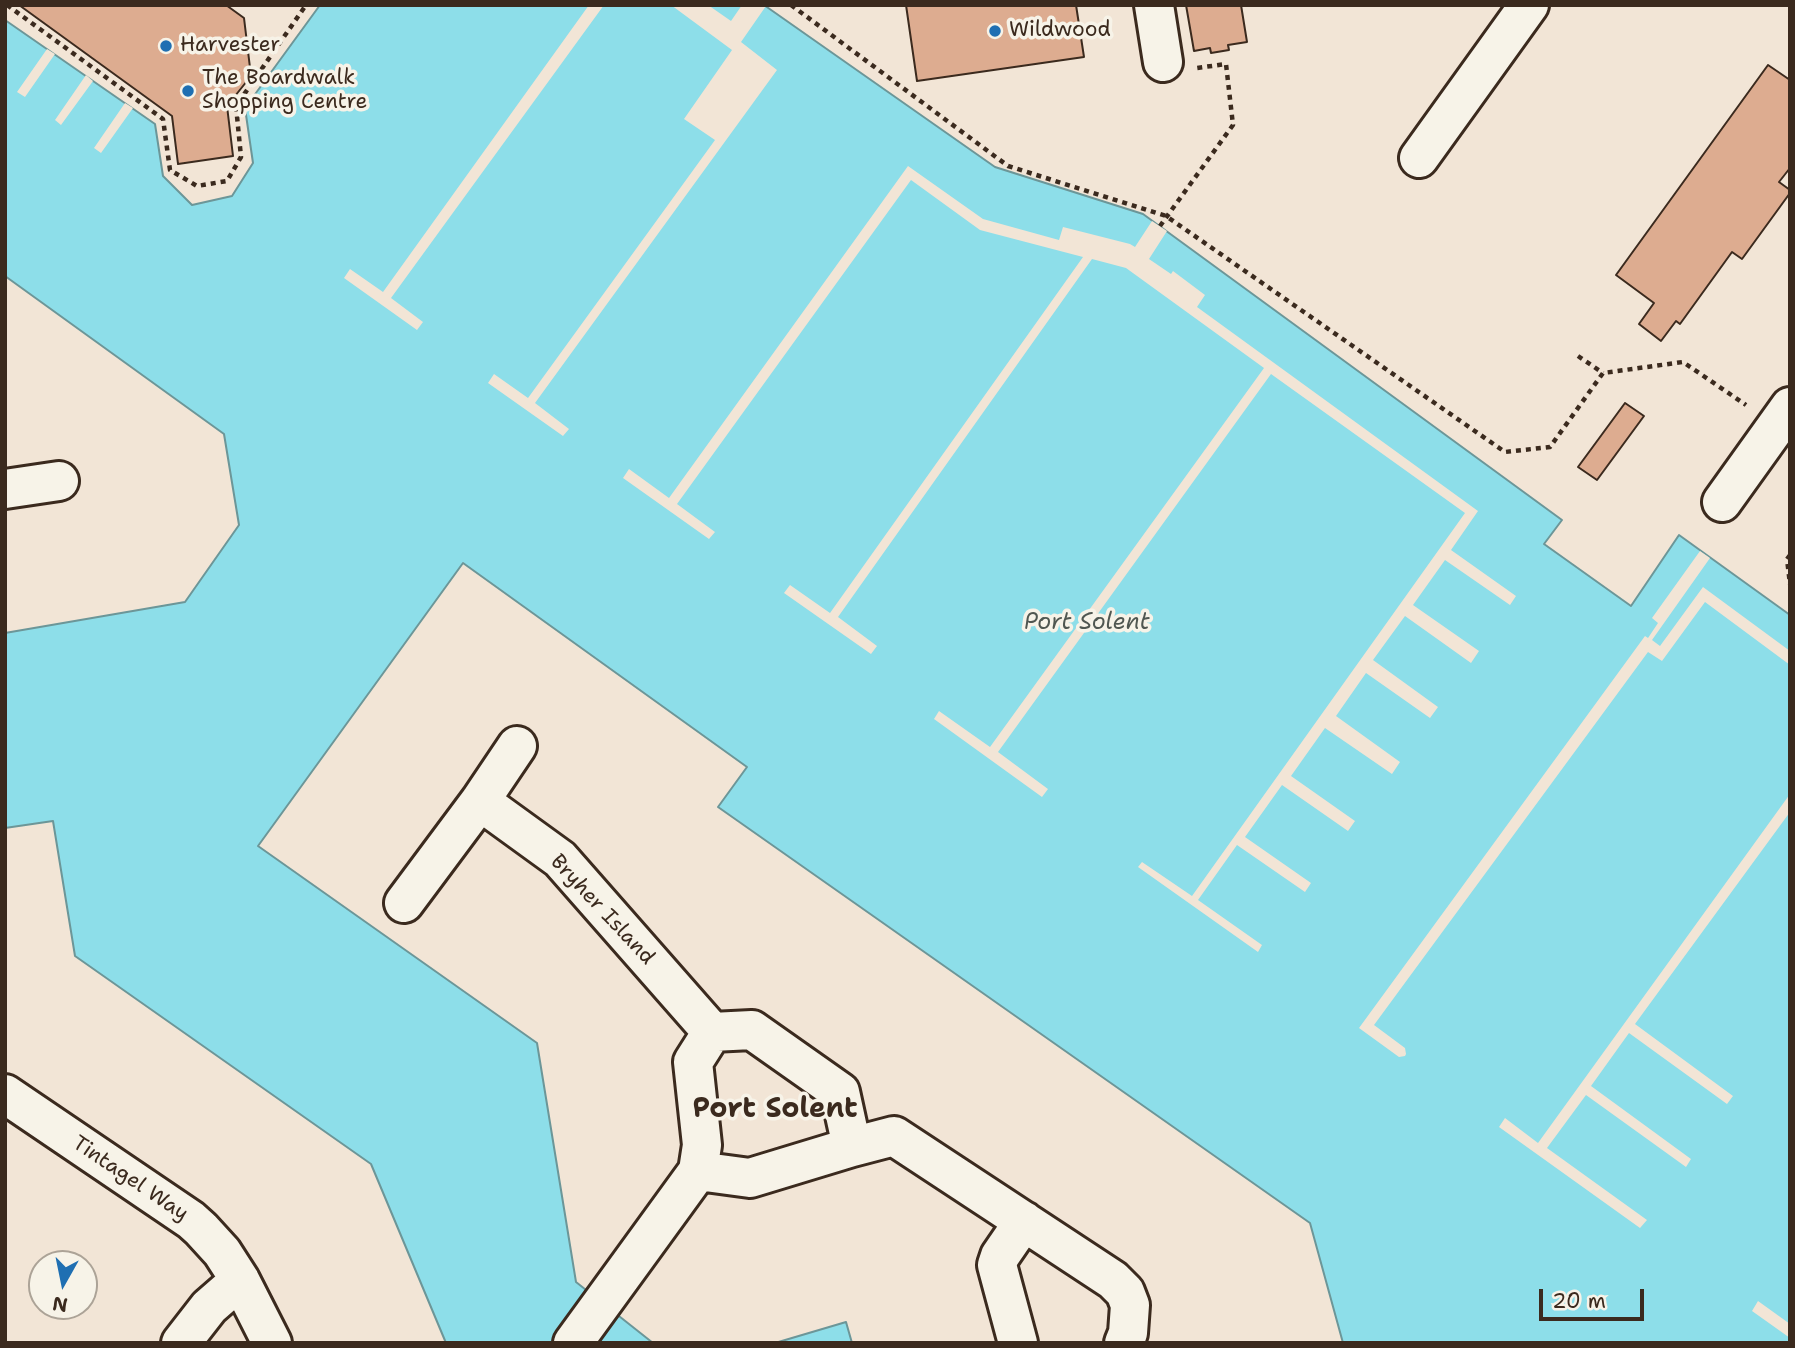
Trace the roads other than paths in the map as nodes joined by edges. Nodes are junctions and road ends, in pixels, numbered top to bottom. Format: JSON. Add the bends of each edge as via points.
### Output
{"nodes":[{"id":1,"x":1154,"y":5,"type":"edge"},
{"id":2,"x":1530,"y":5,"type":"edge"},
{"id":3,"x":1178,"y":65,"type":"road end"},
{"id":4,"x":1419,"y":158,"type":"dead end"},
{"id":5,"x":1783,"y":417,"type":"edge"},
{"id":6,"x":59,"y":481,"type":"dead end"},
{"id":7,"x":5,"y":489,"type":"edge"},
{"id":8,"x":1722,"y":502,"type":"dead end"},
{"id":9,"x":517,"y":746,"type":"dead end"},
{"id":10,"x":480,"y":801,"type":"junction"},
{"id":11,"x":404,"y":903,"type":"dead end"},
{"id":12,"x":712,"y":1032,"type":"junction"},
{"id":13,"x":5,"y":1094,"type":"edge"},
{"id":14,"x":852,"y":1147,"type":"junction"},
{"id":15,"x":698,"y":1171,"type":"junction"},
{"id":16,"x":1024,"y":1221,"type":"junction"},
{"id":17,"x":240,"y":1280,"type":"junction"},
{"id":18,"x":181,"y":1343,"type":"edge"},
{"id":19,"x":272,"y":1343,"type":"edge"},
{"id":20,"x":573,"y":1343,"type":"edge"},
{"id":21,"x":1018,"y":1343,"type":"edge"},
{"id":22,"x":1124,"y":1343,"type":"edge"}],
"edges":[{"from":1,"to":3,"type":"street"},
{"from":2,"to":4,"type":"street"},
{"from":5,"to":8,"type":"street"},
{"from":6,"to":7,"type":"street"},
{"from":9,"to":10,"type":"street"},
{"from":10,"to":11,"type":"street"},
{"from":10,"to":12,"type":"street","name":"Bryher Island","via":[[560,859]]},
{"from":12,"to":14,"type":"street","via":[[751,1030],[840,1092]]},
{"from":12,"to":15,"type":"street","via":[[692,1062],[702,1145]]},
{"from":13,"to":17,"type":"street","name":"Tintagel Way","via":[[191,1220],[213,1241]]},
{"from":14,"to":15,"type":"street","via":[[750,1178]]},
{"from":14,"to":16,"type":"street","via":[[894,1136]]},
{"from":15,"to":20,"type":"street"},
{"from":16,"to":21,"type":"street","via":[[997,1265]]},
{"from":16,"to":22,"type":"street","via":[[1102,1271],[1125,1292],[1130,1317]]},
{"from":17,"to":18,"type":"street","via":[[209,1307]]},
{"from":17,"to":19,"type":"street","name":"Tintagel Way"}]}
